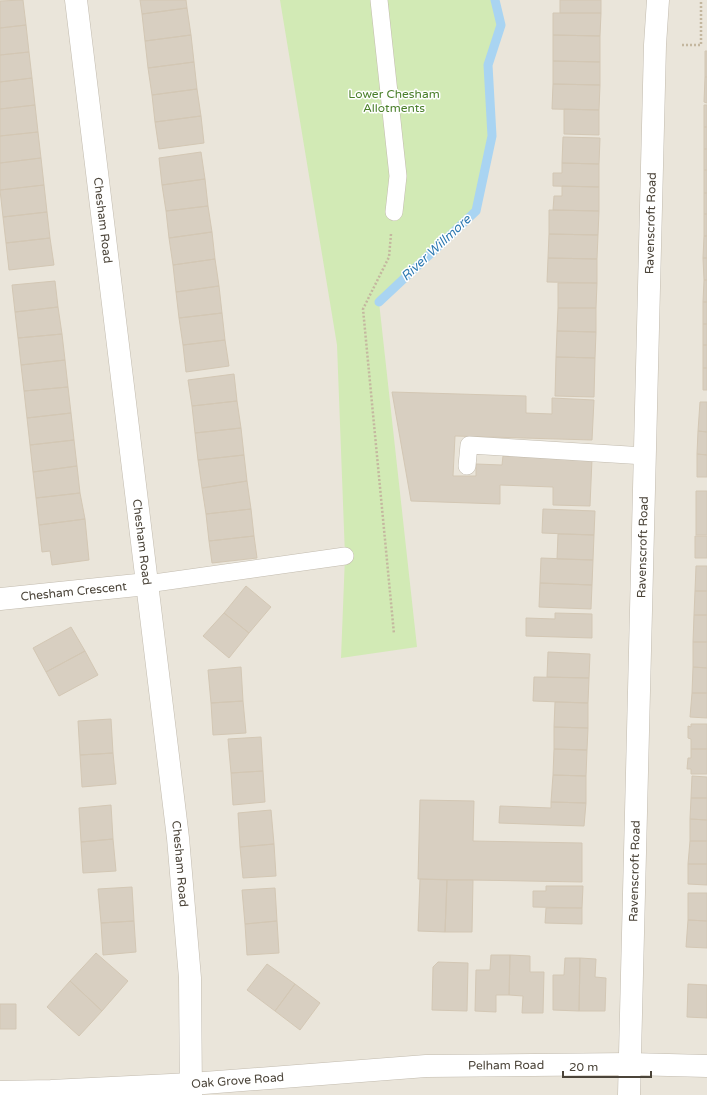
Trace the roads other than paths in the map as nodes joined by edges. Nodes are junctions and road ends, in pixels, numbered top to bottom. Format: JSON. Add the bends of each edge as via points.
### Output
{"nodes":[{"id":1,"x":76,"y":0,"type":"edge"},
{"id":2,"x":379,"y":0,"type":"edge"},
{"id":3,"x":658,"y":0,"type":"edge"},
{"id":4,"x":394,"y":212,"type":"road end"},
{"id":5,"x":645,"y":456,"type":"junction"},
{"id":6,"x":467,"y":466,"type":"dead end"},
{"id":7,"x":345,"y":556,"type":"dead end"},
{"id":8,"x":147,"y":584,"type":"junction"},
{"id":9,"x":0,"y":599,"type":"edge"},
{"id":10,"x":630,"y":1064,"type":"junction"},
{"id":11,"x":426,"y":1066,"type":"joint"},
{"id":12,"x":707,"y":1066,"type":"edge"},
{"id":13,"x":191,"y":1090,"type":"edge"},
{"id":14,"x":0,"y":1092,"type":"edge"},
{"id":15,"x":629,"y":1095,"type":"edge"}],
"edges":[{"from":1,"to":8,"type":"street","name":"Chesham Road"},
{"from":2,"to":4,"type":"lane","via":[[398,176]]},
{"from":3,"to":5,"type":"street","name":"Ravenscroft Road"},
{"from":5,"to":6,"type":"lane","via":[[469,445]]},
{"from":5,"to":10,"type":"street","name":"Ravenscroft Road"},
{"from":7,"to":8,"type":"lane"},
{"from":8,"to":9,"type":"street","name":"Chesham Crescent"},
{"from":8,"to":13,"type":"street","name":"Chesham Road","via":[[186,926],[191,1004]]},
{"from":10,"to":11,"type":"street","name":"Pelham Road"},
{"from":10,"to":12,"type":"street","name":"Pelham Road"},
{"from":10,"to":15,"type":"street","name":"Ravenscroft Road"},
{"from":11,"to":13,"type":"street","name":"Oak Grove Road"},
{"from":13,"to":14,"type":"street","name":"Oak Grove Road"}]}
